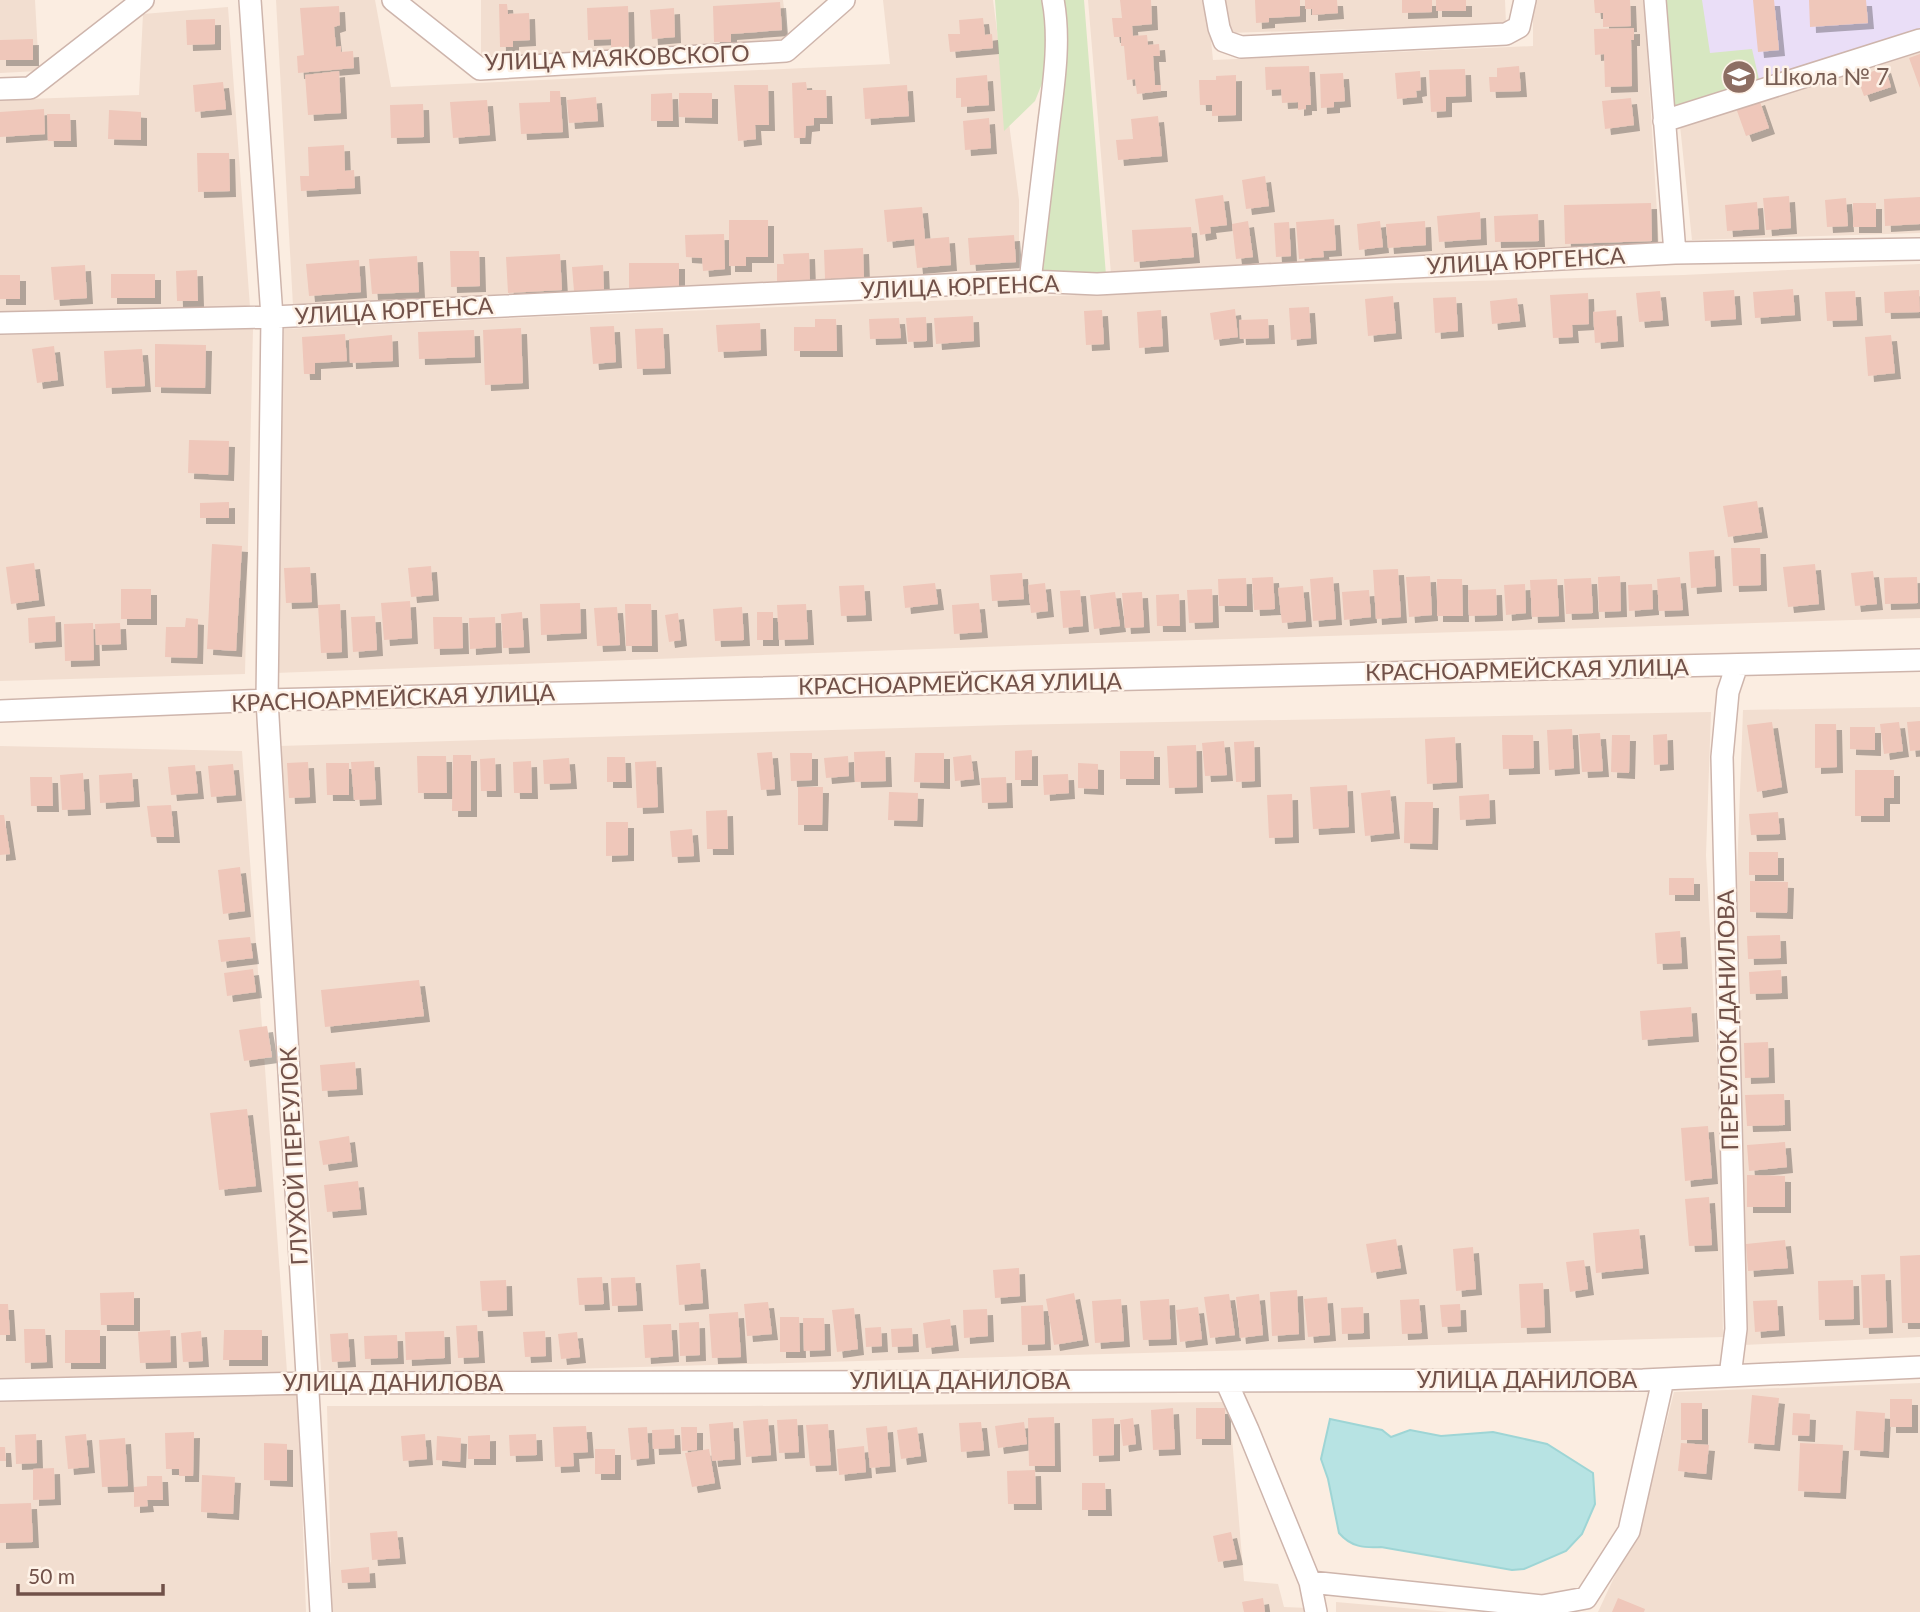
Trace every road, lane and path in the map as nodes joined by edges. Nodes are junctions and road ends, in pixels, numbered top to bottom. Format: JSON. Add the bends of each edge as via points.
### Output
{"nodes":[{"id":1,"x":142,"y":0,"type":"edge"},
{"id":2,"x":250,"y":0,"type":"edge"},
{"id":3,"x":393,"y":0,"type":"edge"},
{"id":4,"x":844,"y":0,"type":"edge"},
{"id":5,"x":1053,"y":0,"type":"edge"},
{"id":6,"x":1214,"y":0,"type":"edge"},
{"id":7,"x":1525,"y":0,"type":"edge"},
{"id":8,"x":1655,"y":0,"type":"edge"},
{"id":9,"x":1920,"y":40,"type":"edge"},
{"id":10,"x":0,"y":89,"type":"edge"},
{"id":11,"x":1664,"y":121,"type":"junction"},
{"id":12,"x":1920,"y":249,"type":"edge"},
{"id":13,"x":1675,"y":253,"type":"junction"},
{"id":14,"x":1030,"y":281,"type":"junction"},
{"id":15,"x":272,"y":317,"type":"junction"},
{"id":16,"x":0,"y":323,"type":"edge"},
{"id":17,"x":1920,"y":660,"type":"edge"},
{"id":18,"x":1737,"y":665,"type":"junction"},
{"id":19,"x":267,"y":700,"type":"junction"},
{"id":20,"x":0,"y":711,"type":"edge"},
{"id":21,"x":1920,"y":1367,"type":"edge"},
{"id":22,"x":1730,"y":1377,"type":"junction"},
{"id":23,"x":1663,"y":1380,"type":"junction"},
{"id":24,"x":1226,"y":1381,"type":"junction"},
{"id":25,"x":307,"y":1382,"type":"junction"},
{"id":26,"x":0,"y":1390,"type":"edge"},
{"id":27,"x":1310,"y":1582,"type":"junction"},
{"id":28,"x":321,"y":1612,"type":"edge"},
{"id":29,"x":1316,"y":1612,"type":"edge"}],
"edges":[{"from":1,"to":10,"type":"street","via":[[30,88]]},
{"from":2,"to":15,"type":"street","name":"ГЛУХОЙ ПЕРЕУЛОК"},
{"from":3,"to":4,"type":"street","name":"УЛИЦА МАЯКОВСКОГО","via":[[480,69],[786,51]]},
{"from":5,"to":14,"type":"street","via":[[1053,86]]},
{"from":6,"to":7,"type":"street","via":[[1224,41],[1241,47],[1506,34],[1519,27]]},
{"from":8,"to":11,"type":"street"},
{"from":9,"to":11,"type":"street"},
{"from":11,"to":13,"type":"street"},
{"from":12,"to":13,"type":"street","name":"УЛИЦА ЮРГЕНСА"},
{"from":13,"to":14,"type":"street","name":"УЛИЦА ЮРГЕНСА","via":[[1097,284]]},
{"from":14,"to":15,"type":"street","name":"УЛИЦА ЮРГЕНСА"},
{"from":15,"to":16,"type":"street","name":"УЛИЦА ЮРГЕНСА"},
{"from":15,"to":19,"type":"street","name":"ГЛУХОЙ ПЕРЕУЛОК"},
{"from":17,"to":18,"type":"street","name":"КРАСНОАРМЕЙСКАЯ УЛИЦА"},
{"from":18,"to":19,"type":"street","name":"КРАСНОАРМЕЙСКАЯ УЛИЦА"},
{"from":18,"to":22,"type":"street","name":"ПЕРЕУЛОК ДАНИЛОВА","via":[[1728,692],[1722,757],[1736,1329]]},
{"from":19,"to":20,"type":"street","name":"КРАСНОАРМЕЙСКАЯ УЛИЦА"},
{"from":19,"to":25,"type":"street","name":"ГЛУХОЙ ПЕРЕУЛОК"},
{"from":21,"to":22,"type":"street","name":"УЛИЦА ДАНИЛОВА"},
{"from":22,"to":23,"type":"street","name":"УЛИЦА ДАНИЛОВА"},
{"from":23,"to":24,"type":"street","name":"УЛИЦА ДАНИЛОВА"},
{"from":23,"to":27,"type":"street","via":[[1629,1531],[1586,1598],[1542,1606]]},
{"from":24,"to":25,"type":"street","name":"УЛИЦА ДАНИЛОВА"},
{"from":24,"to":27,"type":"street"},
{"from":25,"to":26,"type":"street","name":"УЛИЦА ДАНИЛОВА"},
{"from":25,"to":28,"type":"street","name":"ГЛУХОЙ ПЕРЕУЛОК"},
{"from":27,"to":29,"type":"street"}]}
